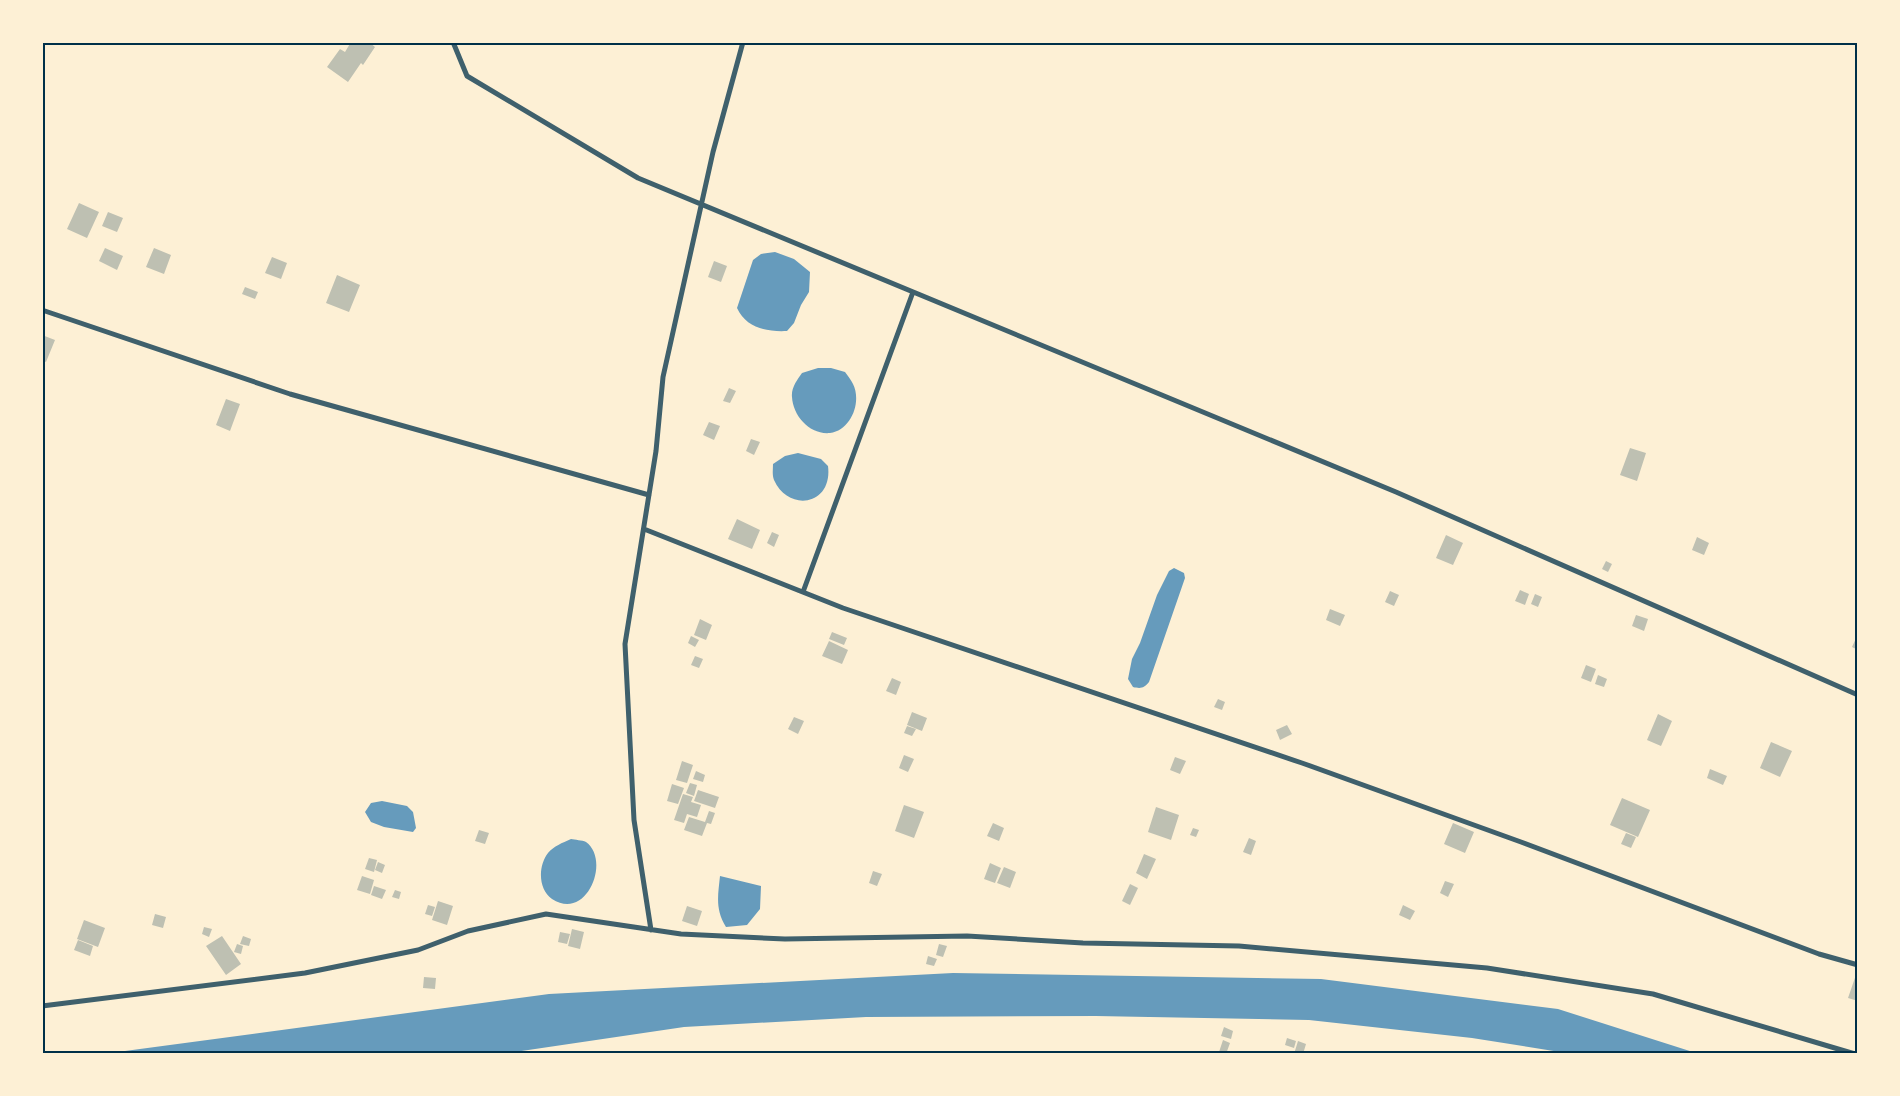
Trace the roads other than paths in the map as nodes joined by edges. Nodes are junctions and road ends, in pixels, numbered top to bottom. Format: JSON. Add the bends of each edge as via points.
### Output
{"nodes":[{"id":1,"x":453,"y":42,"type":"edge"},
{"id":2,"x":743,"y":42,"type":"edge"},
{"id":3,"x":701,"y":204,"type":"junction"},
{"id":4,"x":913,"y":292,"type":"junction"},
{"id":5,"x":42,"y":310,"type":"edge"},
{"id":6,"x":650,"y":495,"type":"junction"},
{"id":7,"x":644,"y":528,"type":"junction"},
{"id":8,"x":803,"y":592,"type":"junction"},
{"id":9,"x":1858,"y":695,"type":"edge"},
{"id":10,"x":651,"y":930,"type":"junction"},
{"id":11,"x":1858,"y":966,"type":"edge"},
{"id":12,"x":42,"y":1006,"type":"edge"},
{"id":13,"x":1836,"y":1047,"type":"junction"},
{"id":14,"x":1834,"y":1054,"type":"edge"},
{"id":15,"x":1856,"y":1054,"type":"edge"}],
"edges":[{"from":1,"to":3,"type":"street","via":[[466,76],[638,178]]},
{"from":2,"to":3,"type":"street"},
{"from":3,"to":4,"type":"street"},
{"from":3,"to":6,"type":"street","via":[[663,378]]},
{"from":4,"to":8,"type":"street"},
{"from":4,"to":9,"type":"street","via":[[1396,492]]},
{"from":5,"to":6,"type":"street","via":[[290,394]]},
{"from":6,"to":7,"type":"street"},
{"from":7,"to":8,"type":"street"},
{"from":7,"to":10,"type":"street","via":[[625,644],[634,820]]},
{"from":8,"to":11,"type":"street","via":[[1302,763]]},
{"from":10,"to":12,"type":"street","via":[[546,914],[468,931],[418,950],[305,973]]},
{"from":10,"to":13,"type":"street","via":[[785,939],[967,936],[1084,943],[1239,946],[1487,968],[1653,994]]},
{"from":13,"to":14,"type":"street"},
{"from":13,"to":15,"type":"street"}]}
